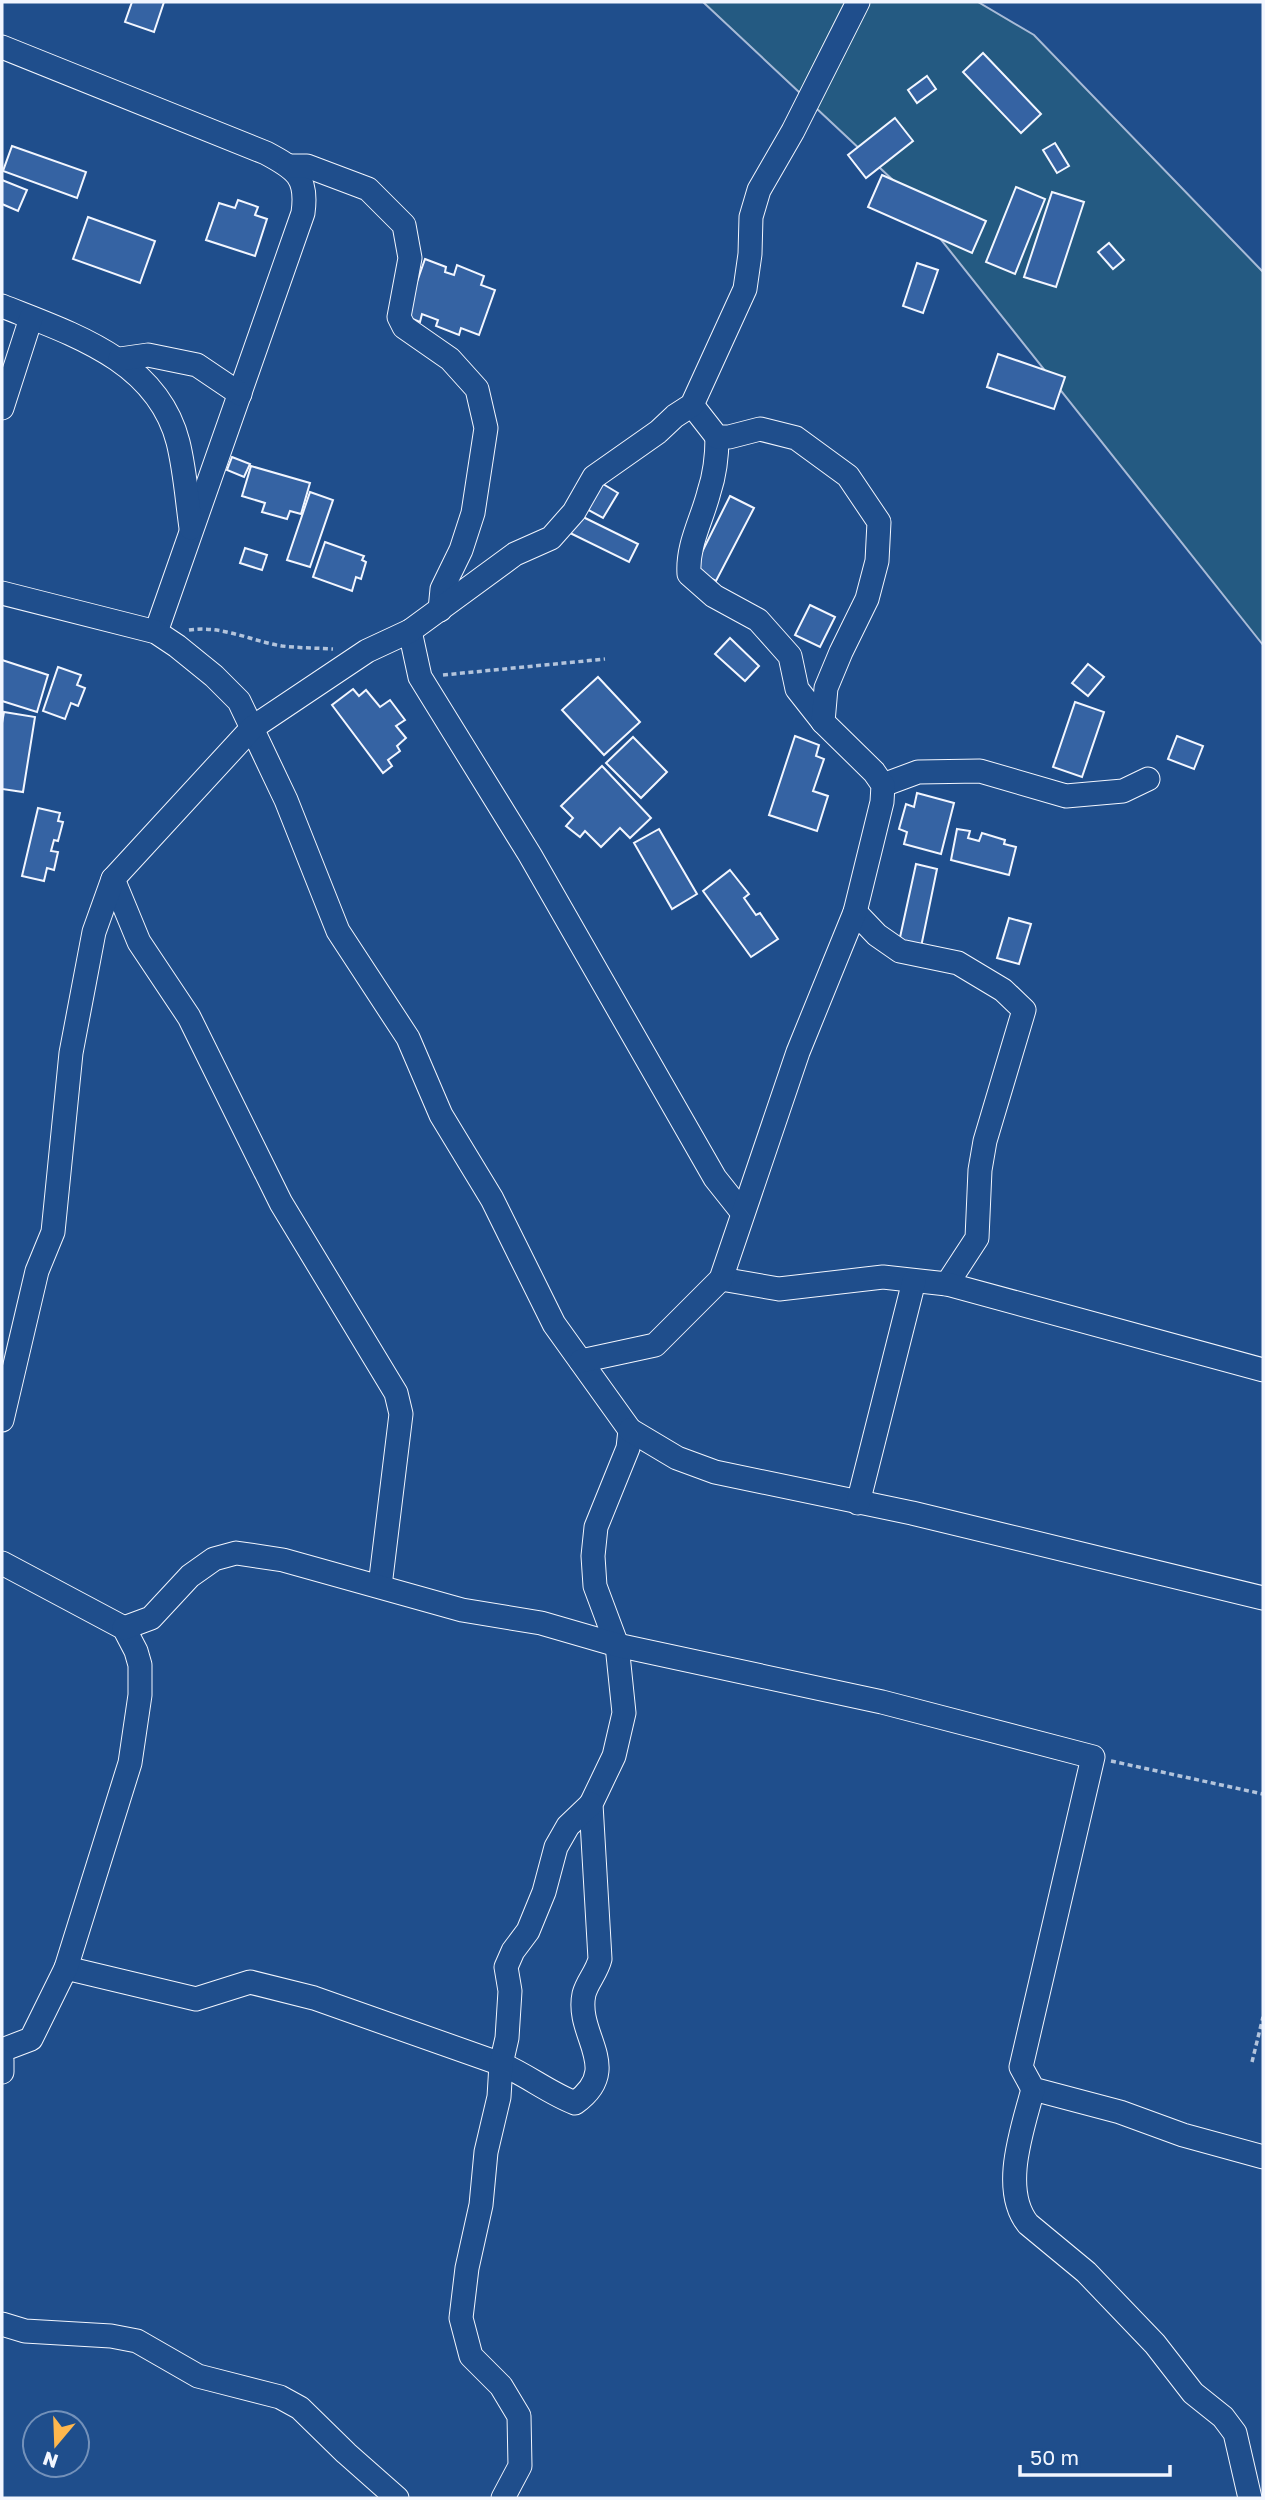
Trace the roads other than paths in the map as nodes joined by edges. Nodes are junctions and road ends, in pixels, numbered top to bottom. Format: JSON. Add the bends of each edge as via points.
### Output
{"nodes":[{"id":1,"x":858,"y":2,"type":"edge"},
{"id":2,"x":2,"y":47,"type":"edge"},
{"id":3,"x":289,"y":166,"type":"junction"},
{"id":4,"x":2,"y":306,"type":"edge"},
{"id":5,"x":31,"y":318,"type":"junction"},
{"id":6,"x":120,"y":359,"type":"junction"},
{"id":7,"x":240,"y":394,"type":"junction"},
{"id":8,"x":692,"y":405,"type":"junction"},
{"id":9,"x":2,"y":408,"type":"edge"},
{"id":10,"x":717,"y":437,"type":"junction"},
{"id":11,"x":191,"y":535,"type":"junction"},
{"id":12,"x":2,"y":593,"type":"edge"},
{"id":13,"x":440,"y":610,"type":"junction"},
{"id":14,"x":410,"y":631,"type":"junction"},
{"id":15,"x":161,"y":636,"type":"junction"},
{"id":16,"x":823,"y":722,"type":"junction"},
{"id":17,"x":252,"y":728,"type":"junction"},
{"id":18,"x":1149,"y":779,"type":"dead end"},
{"id":19,"x":884,"y":785,"type":"junction"},
{"id":20,"x":113,"y":880,"type":"junction"},
{"id":21,"x":855,"y":912,"type":"junction"},
{"id":22,"x":743,"y":1212,"type":"junction"},
{"id":23,"x":720,"y":1279,"type":"junction"},
{"id":24,"x":914,"y":1281,"type":"junction"},
{"id":25,"x":947,"y":1284,"type":"junction"},
{"id":26,"x":581,"y":1361,"type":"junction"},
{"id":27,"x":1263,"y":1370,"type":"edge"},
{"id":28,"x":2,"y":1420,"type":"edge"},
{"id":29,"x":631,"y":1430,"type":"junction"},
{"id":30,"x":858,"y":1503,"type":"junction"},
{"id":31,"x":2,"y":1563,"type":"edge"},
{"id":32,"x":380,"y":1586,"type":"junction"},
{"id":33,"x":1263,"y":1598,"type":"edge"},
{"id":34,"x":124,"y":1628,"type":"junction"},
{"id":35,"x":617,"y":1645,"type":"junction"},
{"id":36,"x":591,"y":1804,"type":"junction"},
{"id":37,"x":66,"y":1968,"type":"junction"},
{"id":38,"x":2,"y":2050,"type":"edge"},
{"id":39,"x":2,"y":2061,"type":"edge"},
{"id":40,"x":501,"y":2064,"type":"junction"},
{"id":41,"x":2,"y":2072,"type":"edge"},
{"id":42,"x":1033,"y":2089,"type":"junction"},
{"id":43,"x":1263,"y":2157,"type":"edge"},
{"id":44,"x":2,"y":2324,"type":"edge"},
{"id":45,"x":397,"y":2498,"type":"edge"},
{"id":46,"x":503,"y":2498,"type":"edge"},
{"id":47,"x":1250,"y":2498,"type":"edge"}],
"edges":[{"from":1,"to":8,"type":"street","via":[[759,190],[751,217],[745,289]]},
{"from":2,"to":3,"type":"street"},
{"from":3,"to":7,"type":"street","via":[[306,194],[303,213]]},
{"from":3,"to":13,"type":"street","via":[[307,166],[368,189],[404,225],[410,258],[399,317],[404,327],[450,359],[477,389],[486,428],[474,513],[442,589]]},
{"from":4,"to":5,"type":"street"},
{"from":5,"to":6,"type":"street"},
{"from":5,"to":9,"type":"street"},
{"from":6,"to":7,"type":"street","via":[[148,355],[197,365]]},
{"from":6,"to":11,"type":"street","via":[[139,375],[172,424],[179,443]]},
{"from":7,"to":11,"type":"street"},
{"from":8,"to":10,"type":"street"},
{"from":8,"to":13,"type":"street","via":[[594,477],[574,512],[551,538],[515,554]]},
{"from":10,"to":16,"type":"street","via":[[718,458],[688,556],[689,574],[713,596],[758,620],[790,656],[797,689]]},
{"from":10,"to":16,"type":"street","via":[[760,429],[796,438],[848,475],[879,522],[877,561],[867,600],[826,688]]},
{"from":11,"to":15,"type":"street"},
{"from":12,"to":15,"type":"street"},
{"from":13,"to":14,"type":"street"},
{"from":14,"to":17,"type":"street","via":[[367,651]]},
{"from":14,"to":22,"type":"street","via":[[420,677],[530,855],[715,1178]]},
{"from":15,"to":17,"type":"street","via":[[239,701]]},
{"from":16,"to":19,"type":"street"},
{"from":17,"to":20,"type":"street"},
{"from":17,"to":26,"type":"street","via":[[338,932],[408,1038],[441,1115],[492,1199],[554,1324]]},
{"from":18,"to":19,"type":"street","via":[[1123,791],[1066,796],[980,771],[918,772]]},
{"from":19,"to":21,"type":"street"},
{"from":20,"to":28,"type":"street","via":[[94,932],[71,1053],[53,1232],[37,1271]]},
{"from":20,"to":32,"type":"street","via":[[139,942],[189,1017],[281,1203],[396,1392],[401,1414]]},
{"from":21,"to":22,"type":"street","via":[[798,1052]]},
{"from":21,"to":25,"type":"street","via":[[900,951],[958,963],[1003,990],[1024,1010],[985,1142],[977,1238]]},
{"from":22,"to":23,"type":"street"},
{"from":23,"to":24,"type":"street","via":[[779,1289],[883,1277]]},
{"from":23,"to":26,"type":"street","via":[[655,1345]]},
{"from":24,"to":25,"type":"street"},
{"from":24,"to":30,"type":"street"},
{"from":25,"to":27,"type":"street"},
{"from":26,"to":29,"type":"street"},
{"from":29,"to":30,"type":"street","via":[[677,1458],[715,1472]]},
{"from":29,"to":35,"type":"street","via":[[596,1527],[593,1556],[595,1586]]},
{"from":30,"to":33,"type":"street"},
{"from":31,"to":34,"type":"street"},
{"from":32,"to":34,"type":"street","via":[[283,1560],[236,1553],[214,1559],[151,1618]]},
{"from":32,"to":35,"type":"street"},
{"from":34,"to":37,"type":"street","via":[[136,1651],[141,1695],[130,1762]]},
{"from":35,"to":36,"type":"street","via":[[624,1713],[614,1756]]},
{"from":35,"to":42,"type":"street","via":[[882,1702],[1093,1758],[1021,2067]]},
{"from":36,"to":40,"type":"street","via":[[568,1826],[556,1847],[528,1931],[506,1967],[510,1991]]},
{"from":36,"to":40,"type":"street","via":[[600,1959],[584,1994],[585,2020],[598,2064],[590,2092],[575,2103]]},
{"from":37,"to":38,"type":"street","via":[[31,2039]]},
{"from":37,"to":40,"type":"street","via":[[197,1999],[250,1982],[314,1998]]},
{"from":39,"to":41,"type":"street"},
{"from":40,"to":46,"type":"street","via":[[461,2318],[471,2356],[501,2386],[519,2416],[520,2466]]},
{"from":42,"to":43,"type":"street"},
{"from":42,"to":47,"type":"street","via":[[1015,2155],[1021,2216],[1086,2272],[1155,2344],[1193,2393],[1230,2426]]},
{"from":44,"to":45,"type":"street","via":[[25,2331],[137,2341],[198,2376],[280,2397],[300,2408]]}]}
